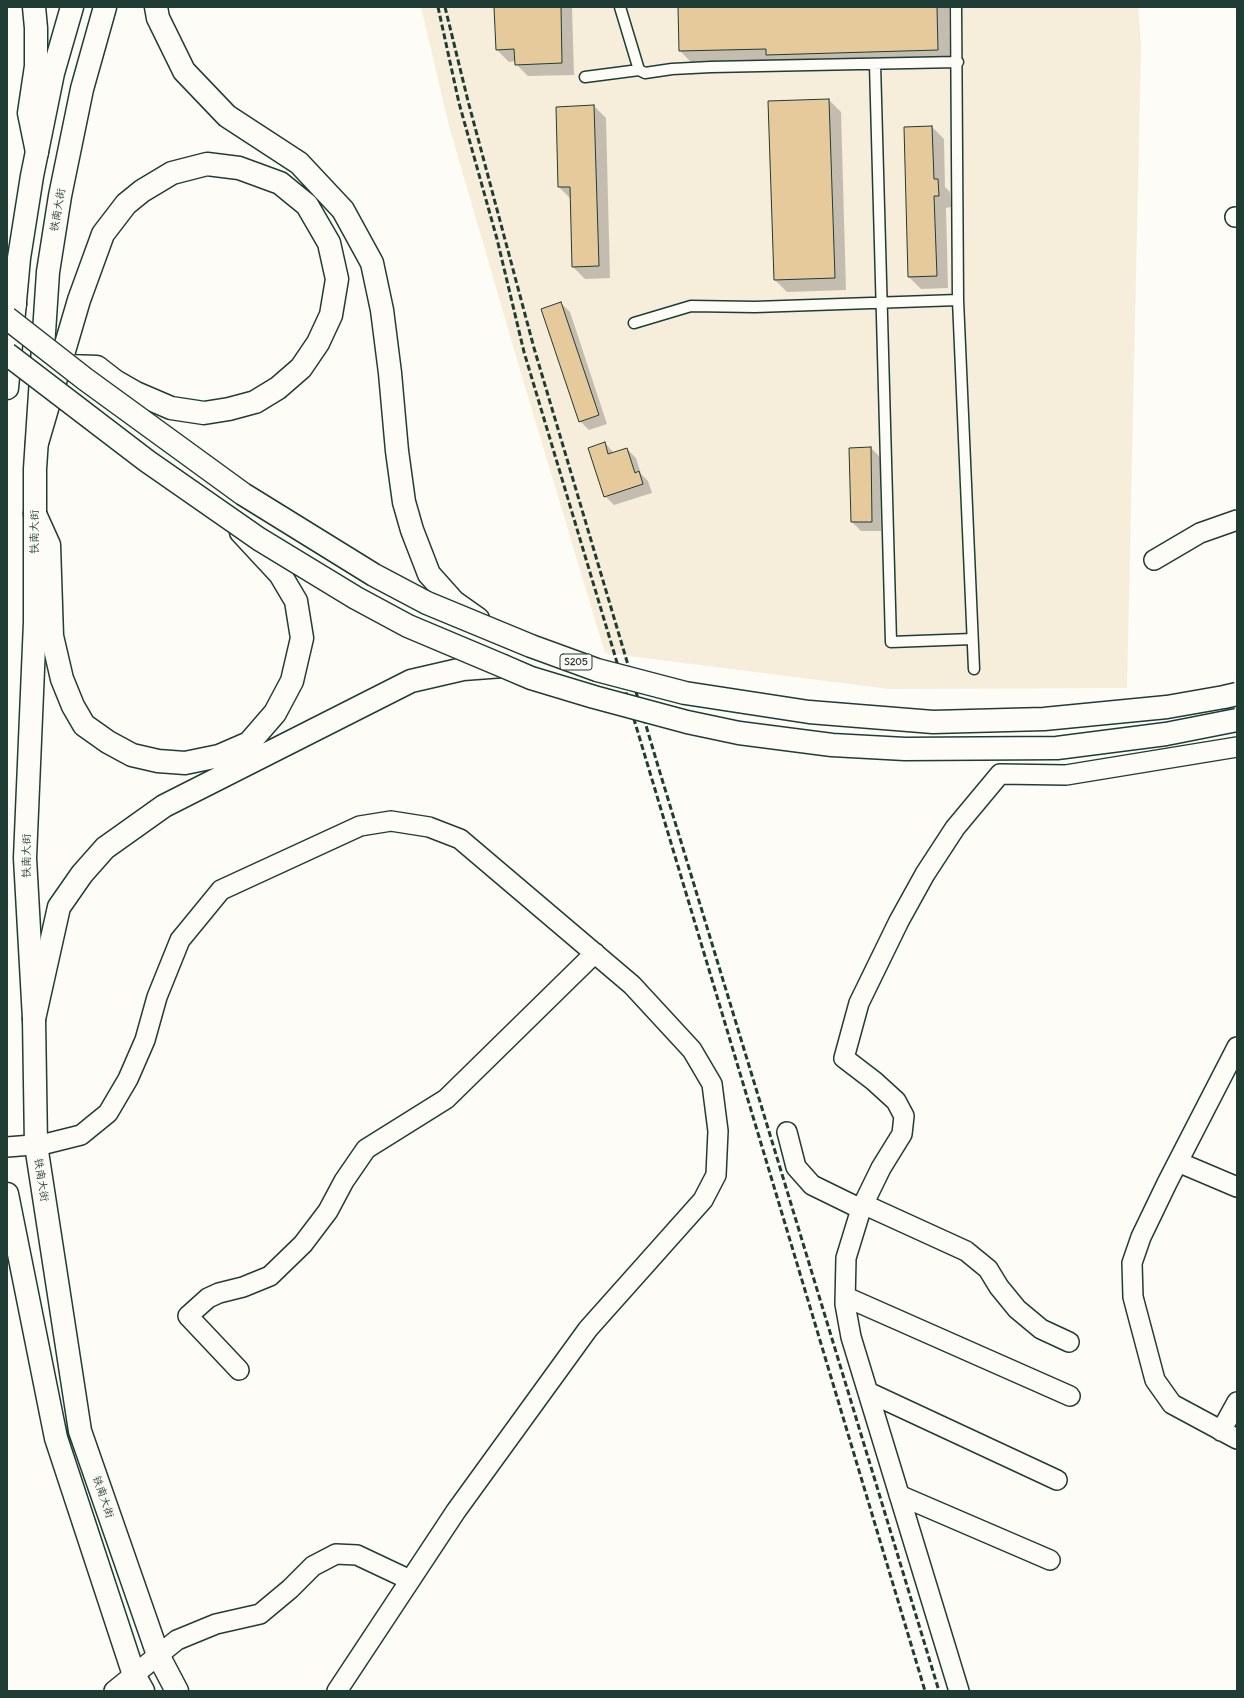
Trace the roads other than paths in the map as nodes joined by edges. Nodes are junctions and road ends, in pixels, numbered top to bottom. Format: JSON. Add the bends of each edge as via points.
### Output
{"nodes":[{"id":1,"x":34,"y":7,"type":"edge"},
{"id":2,"x":72,"y":7,"type":"edge"},
{"id":3,"x":105,"y":7,"type":"edge"},
{"id":4,"x":620,"y":7,"type":"edge"},
{"id":5,"x":956,"y":7,"type":"edge"},
{"id":6,"x":157,"y":12,"type":"edge"},
{"id":7,"x":958,"y":62,"type":"junction"},
{"id":8,"x":875,"y":64,"type":"junction"},
{"id":9,"x":639,"y":70,"type":"junction"},
{"id":10,"x":585,"y":77,"type":"dead end"},
{"id":11,"x":37,"y":152,"type":"junction"},
{"id":12,"x":958,"y":300,"type":"junction"},
{"id":13,"x":881,"y":302,"type":"junction"},
{"id":14,"x":11,"y":311,"type":"edge"},
{"id":15,"x":634,"y":323,"type":"dead end"},
{"id":16,"x":7,"y":328,"type":"edge"},
{"id":17,"x":7,"y":354,"type":"edge"},
{"id":18,"x":68,"y":366,"type":"junction"},
{"id":19,"x":7,"y":388,"type":"edge"},
{"id":20,"x":37,"y":443,"type":"junction"},
{"id":21,"x":35,"y":514,"type":"junction"},
{"id":22,"x":228,"y":518,"type":"junction"},
{"id":23,"x":1237,"y":520,"type":"edge"},
{"id":24,"x":1154,"y":560,"type":"dead end"},
{"id":25,"x":494,"y":630,"type":"junction"},
{"id":26,"x":972,"y":639,"type":"junction"},
{"id":27,"x":503,"y":666,"type":"junction"},
{"id":28,"x":974,"y":669,"type":"dead end"},
{"id":29,"x":1237,"y":694,"type":"edge"},
{"id":30,"x":1237,"y":720,"type":"edge"},
{"id":31,"x":1237,"y":747,"type":"edge"},
{"id":32,"x":594,"y":953,"type":"junction"},
{"id":33,"x":34,"y":1019,"type":"junction"},
{"id":34,"x":1237,"y":1047,"type":"edge"},
{"id":35,"x":787,"y":1132,"type":"dead end"},
{"id":36,"x":36,"y":1145,"type":"junction"},
{"id":37,"x":7,"y":1147,"type":"edge"},
{"id":38,"x":1178,"y":1162,"type":"junction"},
{"id":39,"x":1237,"y":1187,"type":"edge"},
{"id":40,"x":7,"y":1194,"type":"edge"},
{"id":41,"x":862,"y":1207,"type":"junction"},
{"id":42,"x":846,"y":1297,"type":"junction"},
{"id":43,"x":1069,"y":1342,"type":"dead end"},
{"id":44,"x":238,"y":1370,"type":"dead end"},
{"id":45,"x":868,"y":1392,"type":"junction"},
{"id":46,"x":1070,"y":1396,"type":"dead end"},
{"id":47,"x":1237,"y":1402,"type":"edge"},
{"id":48,"x":1229,"y":1435,"type":"edge"},
{"id":49,"x":1057,"y":1480,"type":"dead end"},
{"id":50,"x":899,"y":1495,"type":"junction"},
{"id":51,"x":1050,"y":1560,"type":"dead end"},
{"id":52,"x":410,"y":1580,"type":"junction"},
{"id":53,"x":158,"y":1655,"type":"junction"},
{"id":54,"x":139,"y":1683,"type":"edge"},
{"id":55,"x":114,"y":1691,"type":"edge"},
{"id":56,"x":178,"y":1691,"type":"edge"},
{"id":57,"x":337,"y":1691,"type":"edge"},
{"id":58,"x":959,"y":1691,"type":"edge"}],
"edges":[{"from":1,"to":11,"type":"main road","via":[[36,66],[29,113]]},
{"from":2,"to":11,"type":"main road","via":[[53,72]]},
{"from":3,"to":20,"type":"main road","name":"铁南大街","via":[[82,88],[60,196],[48,272]]},
{"from":4,"to":9,"type":"lane"},
{"from":5,"to":7,"type":"lane"},
{"from":6,"to":25,"type":"main road","bridge":true,"via":[[184,71],[227,116],[299,163],[343,210],[372,263],[390,366],[404,502],[412,530],[429,574],[454,602]]},
{"from":7,"to":8,"type":"lane"},
{"from":7,"to":12,"type":"lane"},
{"from":8,"to":9,"type":"lane","via":[[711,67],[645,73]]},
{"from":8,"to":13,"type":"lane"},
{"from":9,"to":10,"type":"lane"},
{"from":11,"to":14,"type":"main road"},
{"from":12,"to":13,"type":"lane"},
{"from":12,"to":26,"type":"lane"},
{"from":13,"to":15,"type":"lane","via":[[691,306]]},
{"from":13,"to":26,"type":"lane","via":[[891,642]]},
{"from":14,"to":16,"type":"main road"},
{"from":14,"to":18,"type":"main road","number":"S205","bridge":true},
{"from":14,"to":19,"type":"main road"},
{"from":17,"to":22,"type":"main road","number":"S205","bridge":true,"via":[[147,461]]},
{"from":18,"to":20,"type":"main road","via":[[97,367],[136,393],[171,408],[204,413],[256,402],[278,388],[301,368],[318,343],[331,315],[337,279],[329,243],[307,205],[280,183],[239,168],[207,164],[172,173],[142,191],[126,204],[103,234],[79,300]]},
{"from":18,"to":25,"type":"main road","number":"S205","bridge":true,"via":[[243,494],[289,523],[374,575],[427,603]]},
{"from":20,"to":21,"type":"main road","name":"铁南大街"},
{"from":21,"to":22,"type":"main road","bridge":true,"via":[[49,545],[52,636],[62,679],[84,725],[132,755],[158,761],[185,763],[219,756],[249,742],[275,713],[292,682],[302,638],[296,601],[280,574]]},
{"from":21,"to":33,"type":"main road","name":"铁南大街","via":[[35,622],[25,858]]},
{"from":22,"to":27,"type":"main road","number":"S205","bridge":true,"via":[[356,598],[408,626]]},
{"from":23,"to":24,"type":"street","via":[[1200,533]]},
{"from":25,"to":29,"type":"main road","number":"S205","bridge":true,"via":[[597,670],[685,693],[809,712],[933,722],[979,722],[1044,719],[1167,707]]},
{"from":26,"to":28,"type":"lane"},
{"from":27,"to":30,"type":"main road","number":"S205","bridge":true,"via":[[531,678],[687,722],[739,733],[832,745],[905,749],[1057,748],[1166,734]]},
{"from":27,"to":33,"type":"main road","via":[[463,669],[411,682],[164,806],[105,848],[82,874],[59,907]]},
{"from":31,"to":41,"type":"street","via":[[1066,775],[1000,774],[956,828],[925,874],[862,996],[844,1058],[896,1101],[904,1116],[902,1134]]},
{"from":32,"to":36,"type":"street","via":[[460,839],[429,827],[391,821],[360,826],[221,890],[180,940],[145,1040],[128,1079],[108,1113],[81,1134]]},
{"from":32,"to":44,"type":"street","via":[[446,1099],[366,1150],[344,1181],[328,1211],[307,1238],[270,1276],[208,1298],[188,1316]]},
{"from":32,"to":52,"type":"street","via":[[632,985],[692,1050],[712,1084],[718,1131],[716,1175],[703,1200],[588,1329],[456,1511]]},
{"from":33,"to":36,"type":"main road","name":"铁南大街"},
{"from":34,"to":38,"type":"street"},
{"from":35,"to":41,"type":"street","via":[[796,1167],[812,1185]]},
{"from":36,"to":37,"type":"street"},
{"from":36,"to":53,"type":"main road","name":"铁南大街","via":[[80,1431]]},
{"from":38,"to":39,"type":"street"},
{"from":38,"to":48,"type":"street","via":[[1141,1237],[1132,1263],[1133,1297],[1155,1380],[1172,1404]]},
{"from":40,"to":54,"type":"main road","via":[[56,1438]]},
{"from":41,"to":42,"type":"street","via":[[846,1258]]},
{"from":41,"to":43,"type":"street","via":[[966,1251],[988,1269],[1016,1309],[1041,1328]]},
{"from":42,"to":45,"type":"street","via":[[851,1337]]},
{"from":42,"to":46,"type":"street"},
{"from":45,"to":49,"type":"street"},
{"from":45,"to":50,"type":"street"},
{"from":47,"to":48,"type":"street"},
{"from":50,"to":51,"type":"street"},
{"from":50,"to":58,"type":"street"},
{"from":52,"to":53,"type":"street","via":[[357,1554],[336,1554],[314,1566],[260,1614],[216,1624],[177,1640]]},
{"from":52,"to":57,"type":"street"},
{"from":53,"to":54,"type":"street"},
{"from":53,"to":56,"type":"main road","name":"铁南大街"},
{"from":54,"to":55,"type":"street"}]}
